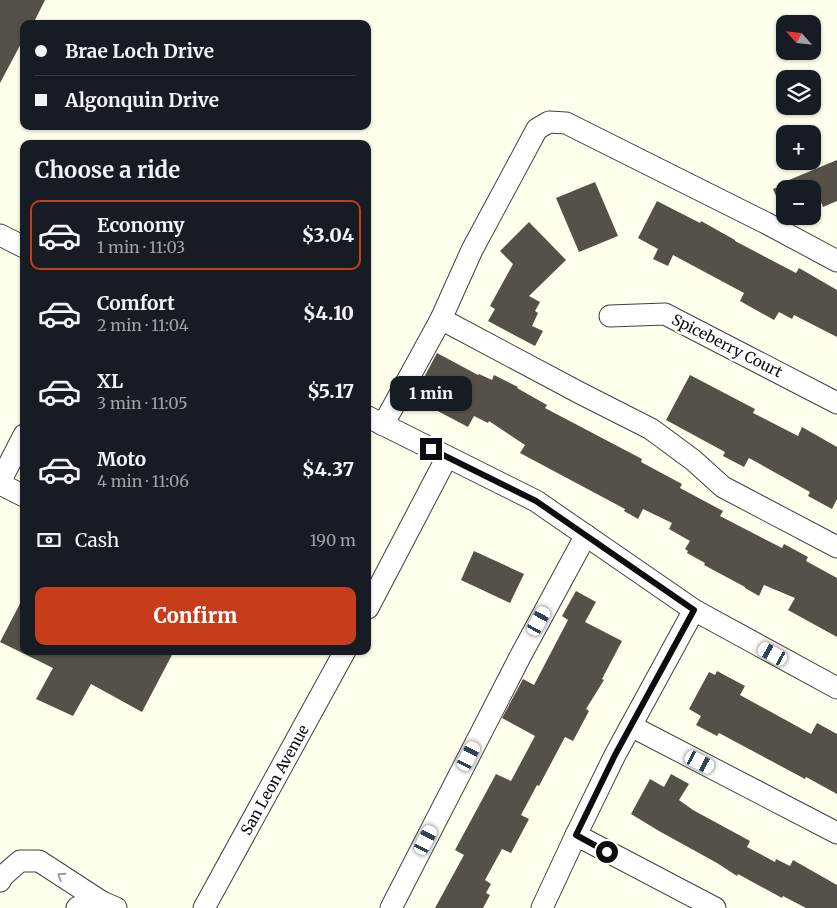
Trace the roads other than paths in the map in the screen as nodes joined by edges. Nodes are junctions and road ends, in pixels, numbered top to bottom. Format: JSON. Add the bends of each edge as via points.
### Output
{"nodes":[{"id":1,"x":0,"y":234,"type":"edge"},
{"id":2,"x":20,"y":245,"type":"edge"},
{"id":3,"x":837,"y":260,"type":"edge"},
{"id":4,"x":610,"y":316,"type":"dead end"},
{"id":5,"x":441,"y":319,"type":"junction"},
{"id":6,"x":837,"y":403,"type":"edge"},
{"id":7,"x":375,"y":421,"type":"edge"},
{"id":8,"x":20,"y":443,"type":"edge"},
{"id":9,"x":447,"y":457,"type":"junction"},
{"id":10,"x":0,"y":483,"type":"edge"},
{"id":11,"x":20,"y":494,"type":"edge"},
{"id":12,"x":586,"y":535,"type":"junction"},
{"id":13,"x":837,"y":547,"type":"edge"},
{"id":14,"x":371,"y":602,"type":"edge"},
{"id":15,"x":694,"y":610,"type":"junction"},
{"id":16,"x":343,"y":655,"type":"edge"},
{"id":17,"x":837,"y":688,"type":"edge"},
{"id":18,"x":631,"y":726,"type":"junction"},
{"id":19,"x":837,"y":833,"type":"edge"},
{"id":20,"x":576,"y":835,"type":"junction"},
{"id":21,"x":0,"y":881,"type":"edge"},
{"id":22,"x":682,"y":900,"type":"edge"},
{"id":23,"x":109,"y":905,"type":"edge"},
{"id":24,"x":78,"y":908,"type":"edge"},
{"id":25,"x":204,"y":908,"type":"edge"},
{"id":26,"x":391,"y":908,"type":"edge"},
{"id":27,"x":542,"y":908,"type":"edge"},
{"id":28,"x":715,"y":908,"type":"edge"}],
"edges":[{"from":1,"to":2,"type":"street"},
{"from":3,"to":5,"type":"street","via":[[566,123],[549,122],[537,129],[472,250]]},
{"from":4,"to":6,"type":"street","name":"Spiceberry Court","via":[[665,314]]},
{"from":5,"to":7,"type":"street"},
{"from":5,"to":13,"type":"street","via":[[652,429],[723,487]]},
{"from":7,"to":9,"type":"street"},
{"from":8,"to":10,"type":"street"},
{"from":9,"to":12,"type":"street","via":[[536,501]]},
{"from":9,"to":14,"type":"street"},
{"from":10,"to":11,"type":"street"},
{"from":12,"to":15,"type":"street"},
{"from":12,"to":26,"type":"street"},
{"from":15,"to":17,"type":"street"},
{"from":15,"to":18,"type":"street"},
{"from":16,"to":25,"type":"street","name":"San Leon Avenue"},
{"from":18,"to":19,"type":"street"},
{"from":18,"to":20,"type":"street"},
{"from":20,"to":22,"type":"street"},
{"from":20,"to":27,"type":"street"},
{"from":23,"to":21,"type":"street","one_way":true,"via":[[39,861],[20,861]]},
{"from":22,"to":28,"type":"street"},
{"from":23,"to":24,"type":"street"}]}
